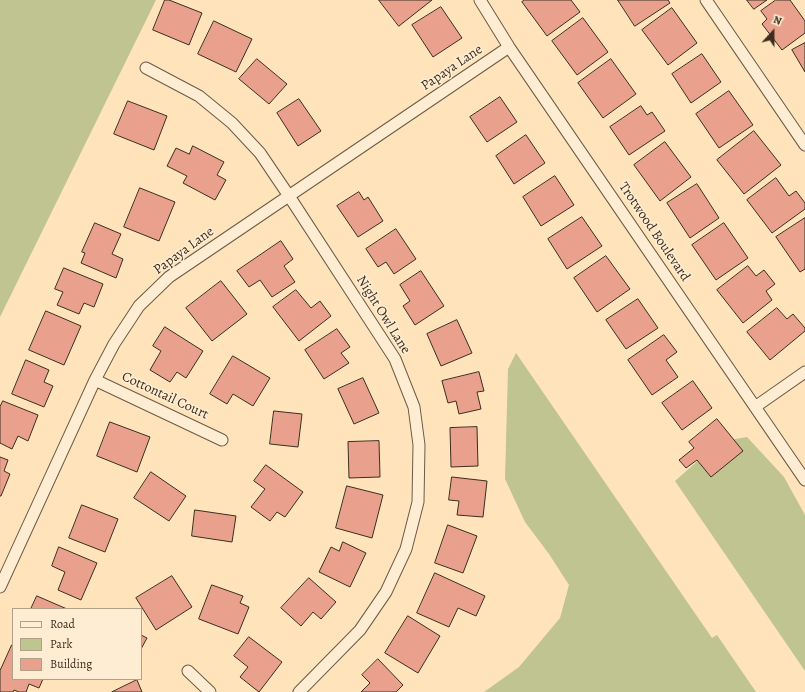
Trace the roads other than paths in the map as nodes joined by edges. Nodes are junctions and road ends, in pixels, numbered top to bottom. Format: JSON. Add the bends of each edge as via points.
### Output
{"nodes":[{"id":1,"x":480,"y":0,"type":"edge"},
{"id":2,"x":706,"y":0,"type":"edge"},
{"id":3,"x":509,"y":47,"type":"junction"},
{"id":4,"x":146,"y":68,"type":"dead end"},
{"id":5,"x":805,"y":146,"type":"edge"},
{"id":6,"x":289,"y":196,"type":"junction"},
{"id":7,"x":805,"y":372,"type":"edge"},
{"id":8,"x":95,"y":380,"type":"junction"},
{"id":9,"x":755,"y":407,"type":"junction"},
{"id":10,"x":222,"y":440,"type":"dead end"},
{"id":11,"x":805,"y":480,"type":"edge"},
{"id":12,"x":0,"y":587,"type":"edge"},
{"id":13,"x":188,"y":671,"type":"dead end"},
{"id":14,"x":210,"y":692,"type":"edge"},
{"id":15,"x":299,"y":692,"type":"edge"}],
"edges":[{"from":1,"to":3,"type":"street","name":"Trotwood Boulevard"},
{"from":2,"to":5,"type":"street"},
{"from":3,"to":6,"type":"street","name":"Papaya Lane"},
{"from":3,"to":9,"type":"street","name":"Trotwood Boulevard"},
{"from":4,"to":6,"type":"street","name":"Night Owl Lane","via":[[199,96],[232,123],[260,153]]},
{"from":6,"to":8,"type":"street","name":"Papaya Lane","via":[[169,277],[139,306],[114,344]]},
{"from":6,"to":15,"type":"street","name":"Night Owl Lane","via":[[395,359],[414,407],[419,445],[418,502],[406,549],[386,592],[360,630]]},
{"from":7,"to":9,"type":"street"},
{"from":8,"to":10,"type":"street","name":"Cottontail Court"},
{"from":8,"to":12,"type":"street","name":"Papaya Lane"},
{"from":9,"to":11,"type":"street","name":"Trotwood Boulevard"},
{"from":13,"to":14,"type":"street"}]}
